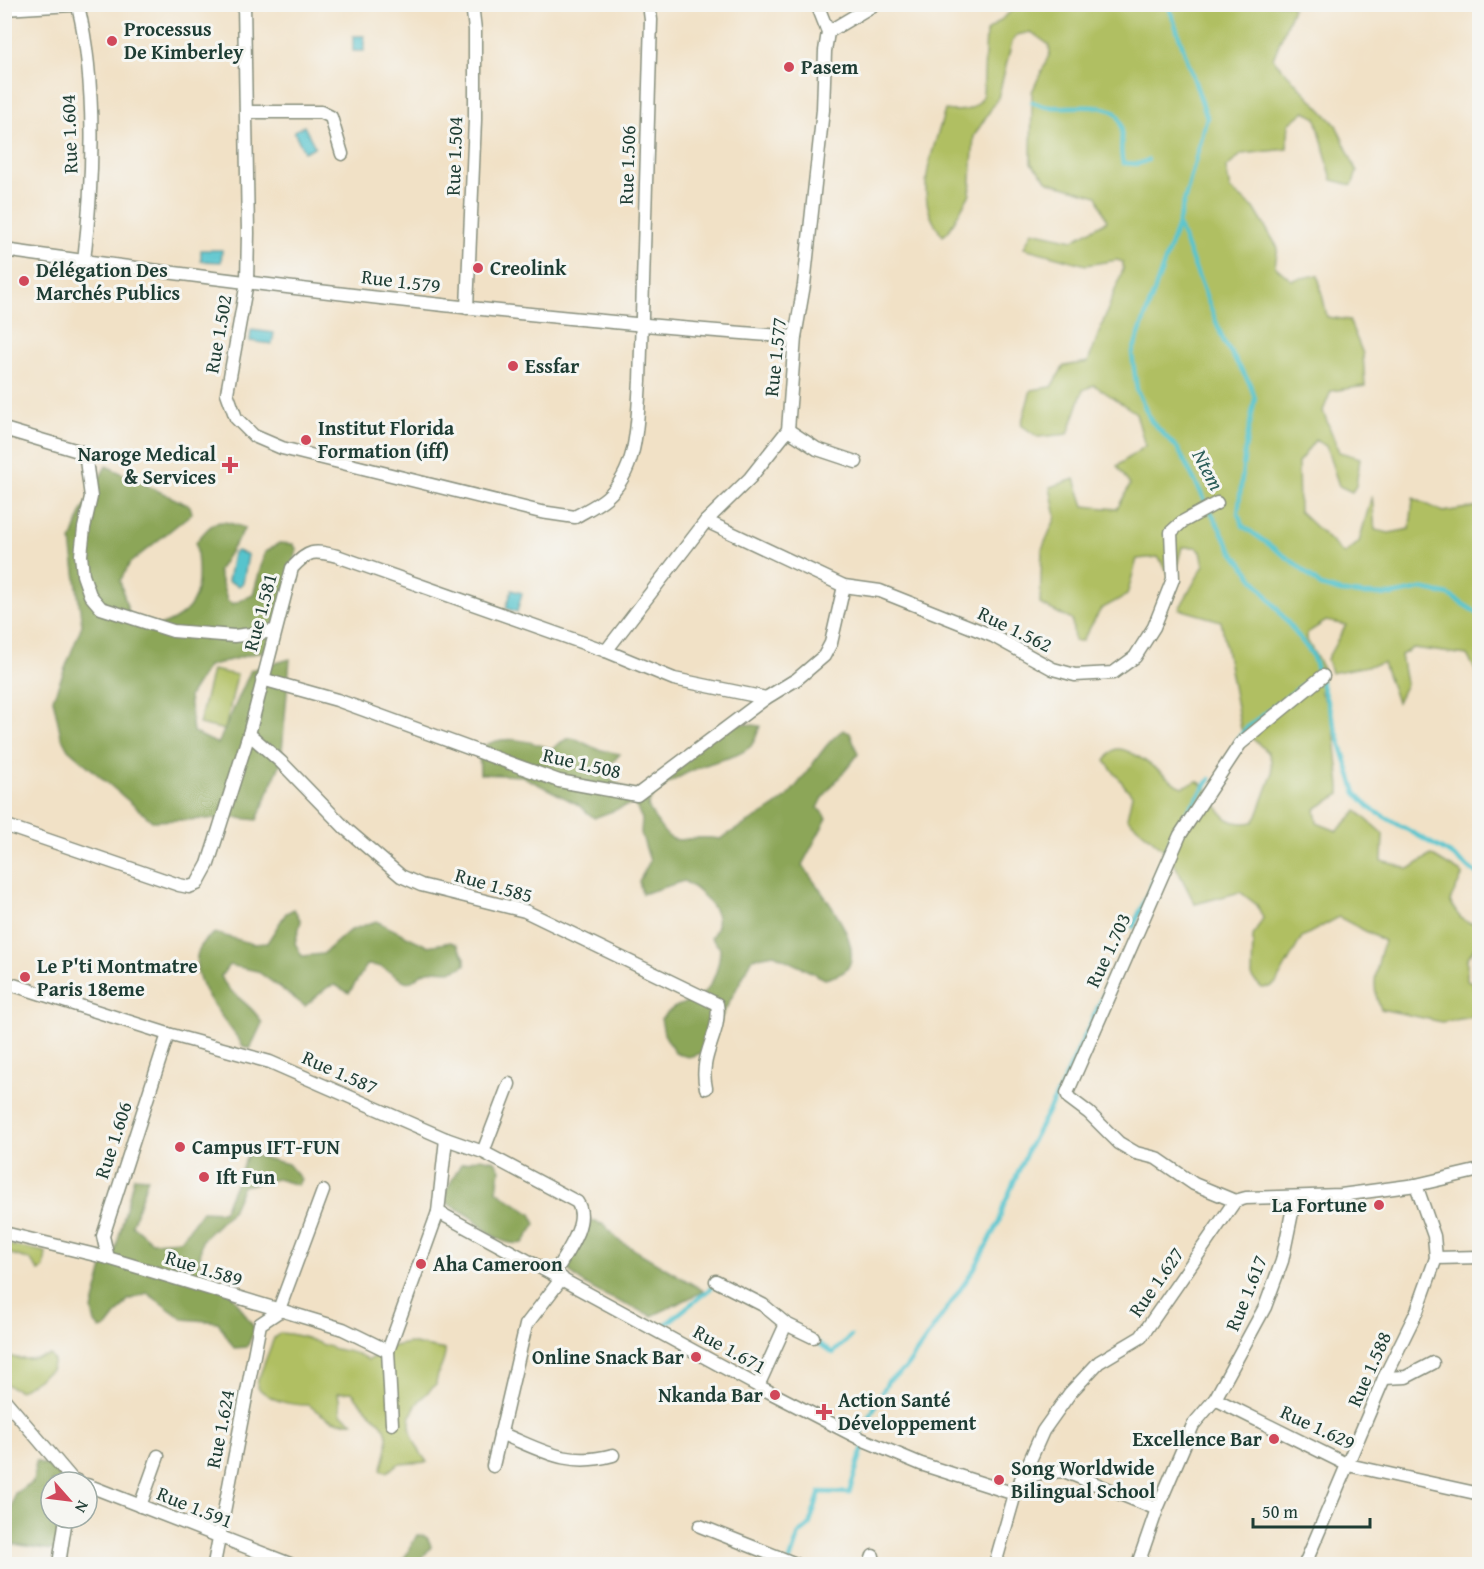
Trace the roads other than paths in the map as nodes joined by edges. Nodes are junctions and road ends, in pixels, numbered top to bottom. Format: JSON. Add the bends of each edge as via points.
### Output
{"nodes":[{"id":1,"x":244,"y":4,"type":"edge"},
{"id":2,"x":472,"y":4,"type":"edge"},
{"id":3,"x":649,"y":4,"type":"edge"},
{"id":4,"x":817,"y":4,"type":"edge"},
{"id":5,"x":875,"y":4,"type":"edge"},
{"id":6,"x":83,"y":5,"type":"edge"},
{"id":7,"x":4,"y":9,"type":"edge"},
{"id":8,"x":828,"y":32,"type":"junction"},
{"id":9,"x":247,"y":112,"type":"junction"},
{"id":10,"x":342,"y":154,"type":"dead end"},
{"id":11,"x":4,"y":250,"type":"edge"},
{"id":12,"x":84,"y":261,"type":"junction"},
{"id":13,"x":247,"y":282,"type":"junction"},
{"id":14,"x":467,"y":309,"type":"junction"},
{"id":15,"x":641,"y":326,"type":"junction"},
{"id":16,"x":795,"y":337,"type":"junction"},
{"id":17,"x":4,"y":429,"type":"edge"},
{"id":18,"x":788,"y":430,"type":"junction"},
{"id":19,"x":856,"y":462,"type":"dead end"},
{"id":20,"x":1217,"y":503,"type":"dead end"},
{"id":21,"x":706,"y":521,"type":"junction"},
{"id":22,"x":844,"y":586,"type":"junction"},
{"id":23,"x":275,"y":631,"type":"junction"},
{"id":24,"x":606,"y":651,"type":"junction"},
{"id":25,"x":1323,"y":675,"type":"dead end"},
{"id":26,"x":262,"y":679,"type":"junction"},
{"id":27,"x":766,"y":698,"type":"junction"},
{"id":28,"x":249,"y":734,"type":"junction"},
{"id":29,"x":4,"y":825,"type":"edge"},
{"id":30,"x":4,"y":982,"type":"edge"},
{"id":31,"x":168,"y":1034,"type":"junction"},
{"id":32,"x":509,"y":1084,"type":"dead end"},
{"id":33,"x":706,"y":1088,"type":"dead end"},
{"id":34,"x":446,"y":1139,"type":"junction"},
{"id":35,"x":483,"y":1152,"type":"junction"},
{"id":36,"x":1479,"y":1170,"type":"edge"},
{"id":37,"x":1416,"y":1185,"type":"junction"},
{"id":38,"x":323,"y":1191,"type":"dead end"},
{"id":39,"x":1295,"y":1198,"type":"junction"},
{"id":40,"x":1235,"y":1201,"type":"junction"},
{"id":41,"x":438,"y":1212,"type":"junction"},
{"id":42,"x":4,"y":1233,"type":"edge"},
{"id":43,"x":1479,"y":1257,"type":"edge"},
{"id":44,"x":108,"y":1258,"type":"junction"},
{"id":45,"x":1436,"y":1258,"type":"junction"},
{"id":46,"x":558,"y":1276,"type":"junction"},
{"id":47,"x":716,"y":1281,"type":"dead end"},
{"id":48,"x":278,"y":1312,"type":"junction"},
{"id":49,"x":786,"y":1324,"type":"junction"},
{"id":50,"x":813,"y":1337,"type":"dead end"},
{"id":51,"x":388,"y":1351,"type":"junction"},
{"id":52,"x":1433,"y":1363,"type":"dead end"},
{"id":53,"x":1384,"y":1378,"type":"junction"},
{"id":54,"x":758,"y":1386,"type":"junction"},
{"id":55,"x":4,"y":1399,"type":"edge"},
{"id":56,"x":1215,"y":1399,"type":"junction"},
{"id":57,"x":392,"y":1424,"type":"dead end"},
{"id":58,"x":500,"y":1433,"type":"junction"},
{"id":59,"x":613,"y":1455,"type":"dead end"},
{"id":60,"x":159,"y":1456,"type":"dead end"},
{"id":61,"x":1348,"y":1465,"type":"junction"},
{"id":62,"x":493,"y":1466,"type":"dead end"},
{"id":63,"x":65,"y":1470,"type":"edge"},
{"id":64,"x":1021,"y":1479,"type":"junction"},
{"id":65,"x":99,"y":1490,"type":"edge"},
{"id":66,"x":1015,"y":1494,"type":"junction"},
{"id":67,"x":1479,"y":1494,"type":"edge"},
{"id":68,"x":140,"y":1506,"type":"junction"},
{"id":69,"x":1157,"y":1509,"type":"junction"},
{"id":70,"x":700,"y":1526,"type":"dead end"},
{"id":71,"x":64,"y":1530,"type":"edge"},
{"id":72,"x":218,"y":1538,"type":"junction"},
{"id":73,"x":59,"y":1564,"type":"edge"},
{"id":74,"x":214,"y":1564,"type":"edge"},
{"id":75,"x":290,"y":1564,"type":"edge"},
{"id":76,"x":796,"y":1564,"type":"edge"},
{"id":77,"x":995,"y":1564,"type":"edge"},
{"id":78,"x":1138,"y":1564,"type":"edge"},
{"id":79,"x":1305,"y":1564,"type":"edge"}],
"edges":[{"from":1,"to":9,"type":"street","name":"Rue 1.502"},
{"from":2,"to":14,"type":"street","name":"Rue 1.504","via":[[475,120]]},
{"from":3,"to":15,"type":"street","name":"Rue 1.506"},
{"from":4,"to":8,"type":"street","name":"Rue 1.577"},
{"from":5,"to":8,"type":"street"},
{"from":6,"to":7,"type":"street"},
{"from":6,"to":12,"type":"street","name":"Rue 1.604","via":[[91,203]]},
{"from":8,"to":16,"type":"street","name":"Rue 1.577","via":[[823,110]]},
{"from":9,"to":10,"type":"street","via":[[321,112],[331,117]]},
{"from":9,"to":13,"type":"street","name":"Rue 1.502"},
{"from":11,"to":12,"type":"street","name":"Rue 1.579"},
{"from":12,"to":13,"type":"street","name":"Rue 1.579"},
{"from":13,"to":14,"type":"street","name":"Rue 1.579"},
{"from":13,"to":15,"type":"street","name":"Rue 1.502","via":[[227,393],[236,418],[254,436],[304,454],[575,517],[607,497],[626,475],[635,439]]},
{"from":14,"to":15,"type":"street","name":"Rue 1.579"},
{"from":15,"to":16,"type":"street","name":"Rue 1.579"},
{"from":16,"to":18,"type":"street","name":"Rue 1.577"},
{"from":17,"to":23,"type":"street","via":[[86,453],[91,497],[81,555],[90,595],[101,608],[173,631],[234,636]]},
{"from":18,"to":19,"type":"street","via":[[817,450]]},
{"from":18,"to":21,"type":"street","via":[[750,478]]},
{"from":20,"to":22,"type":"street","name":"Rue 1.562","via":[[1172,532],[1173,579],[1154,627],[1135,657],[1113,673],[1075,675],[1053,669],[993,636],[880,591]]},
{"from":21,"to":22,"type":"street","name":"Rue 1.562"},
{"from":21,"to":24,"type":"street"},
{"from":22,"to":27,"type":"street","name":"Rue 1.508","via":[[831,643],[824,656]]},
{"from":23,"to":24,"type":"street","name":"Rue 1.581","via":[[292,568],[307,553],[320,552]]},
{"from":23,"to":26,"type":"street","name":"Rue 1.581"},
{"from":24,"to":27,"type":"street","name":"Rue 1.581","via":[[674,679]]},
{"from":25,"to":40,"type":"street","name":"Rue 1.703","via":[[1240,744],[1180,835],[1067,1093],[1119,1143],[1156,1158],[1194,1184]]},
{"from":26,"to":27,"type":"street","name":"Rue 1.508","via":[[337,700],[559,781],[637,795]]},
{"from":26,"to":28,"type":"street","name":"Rue 1.581"},
{"from":28,"to":29,"type":"street","name":"Rue 1.581","via":[[208,864],[198,884],[179,885]]},
{"from":28,"to":33,"type":"street","name":"Rue 1.585","via":[[346,829],[401,876],[421,885],[525,911],[717,1004],[718,1019],[703,1064]]},
{"from":30,"to":31,"type":"street","name":"Rue 1.587"},
{"from":31,"to":34,"type":"street","name":"Rue 1.587","via":[[270,1062]]},
{"from":31,"to":44,"type":"street","name":"Rue 1.606","via":[[103,1236]]},
{"from":32,"to":35,"type":"street"},
{"from":34,"to":35,"type":"street","name":"Rue 1.587"},
{"from":34,"to":41,"type":"street"},
{"from":35,"to":46,"type":"street","name":"Rue 1.587","via":[[580,1207],[580,1223]]},
{"from":36,"to":37,"type":"street"},
{"from":37,"to":39,"type":"street"},
{"from":37,"to":45,"type":"street","name":"Rue 1.588","via":[[1434,1236]]},
{"from":38,"to":48,"type":"street"},
{"from":39,"to":40,"type":"street"},
{"from":39,"to":56,"type":"street","name":"Rue 1.617","via":[[1282,1261],[1265,1307]]},
{"from":40,"to":64,"type":"street","name":"Rue 1.627","via":[[1141,1337],[1099,1362],[1070,1393],[1043,1431]]},
{"from":41,"to":46,"type":"street","name":"Rue 1.671"},
{"from":41,"to":51,"type":"street"},
{"from":42,"to":44,"type":"street","name":"Rue 1.589"},
{"from":43,"to":45,"type":"street"},
{"from":44,"to":48,"type":"street","name":"Rue 1.589"},
{"from":45,"to":53,"type":"street","name":"Rue 1.588","via":[[1417,1311]]},
{"from":46,"to":54,"type":"street","name":"Rue 1.671"},
{"from":46,"to":58,"type":"street","via":[[526,1325]]},
{"from":47,"to":49,"type":"street","via":[[763,1305]]},
{"from":48,"to":51,"type":"street","name":"Rue 1.589","via":[[343,1329]]},
{"from":48,"to":72,"type":"street","name":"Rue 1.624","via":[[260,1324]]},
{"from":49,"to":50,"type":"street"},
{"from":49,"to":54,"type":"street"},
{"from":51,"to":57,"type":"street"},
{"from":52,"to":53,"type":"street","via":[[1406,1377]]},
{"from":53,"to":61,"type":"street","name":"Rue 1.588"},
{"from":54,"to":66,"type":"street","name":"Rue 1.671","via":[[921,1464]]},
{"from":55,"to":63,"type":"street"},
{"from":56,"to":61,"type":"street","name":"Rue 1.629"},
{"from":56,"to":69,"type":"street","name":"Rue 1.617","via":[[1193,1425]]},
{"from":58,"to":59,"type":"street","via":[[567,1461],[594,1461]]},
{"from":58,"to":62,"type":"street"},
{"from":60,"to":68,"type":"street"},
{"from":61,"to":67,"type":"street","name":"Rue 1.629"},
{"from":61,"to":79,"type":"street","name":"Rue 1.588"},
{"from":64,"to":66,"type":"street","name":"Rue 1.627"},
{"from":64,"to":69,"type":"street","via":[[1064,1471]]},
{"from":65,"to":68,"type":"street","name":"Rue 1.591"},
{"from":66,"to":77,"type":"street","name":"Rue 1.627"},
{"from":68,"to":72,"type":"street","name":"Rue 1.591"},
{"from":69,"to":78,"type":"street","name":"Rue 1.617"},
{"from":70,"to":76,"type":"street"},
{"from":71,"to":73,"type":"street"},
{"from":72,"to":74,"type":"street","name":"Rue 1.624"},
{"from":72,"to":75,"type":"street","name":"Rue 1.591"}]}
